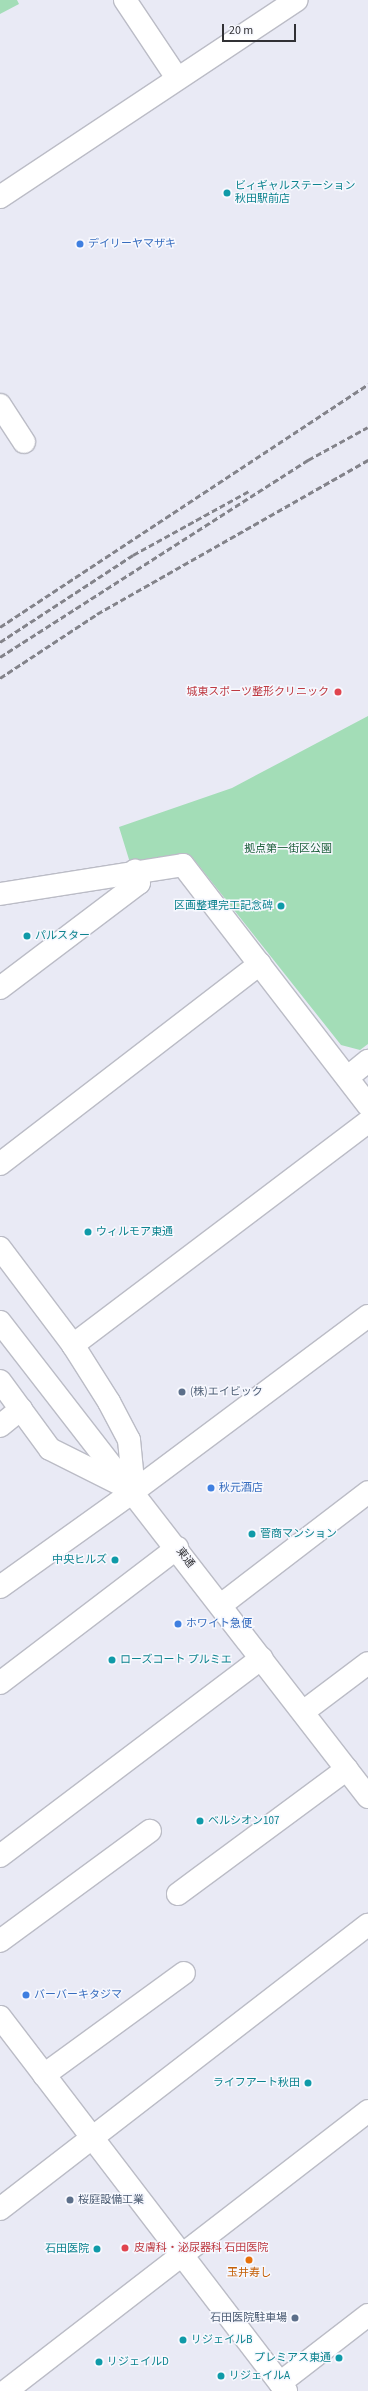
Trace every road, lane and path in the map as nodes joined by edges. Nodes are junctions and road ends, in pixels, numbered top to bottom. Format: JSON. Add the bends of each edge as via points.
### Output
{"nodes":[{"id":1,"x":124,"y":0,"type":"edge"},
{"id":2,"x":296,"y":0,"type":"edge"},
{"id":3,"x":178,"y":78,"type":"junction"},
{"id":4,"x":0,"y":197,"type":"edge"},
{"id":5,"x":0,"y":405,"type":"edge"},
{"id":6,"x":24,"y":442,"type":"dead end"},
{"id":7,"x":135,"y":871,"type":"junction"},
{"id":8,"x":0,"y":894,"type":"edge"},
{"id":9,"x":260,"y":964,"type":"junction"},
{"id":10,"x":0,"y":988,"type":"edge"},
{"id":11,"x":368,"y":1061,"type":"edge"},
{"id":12,"x":348,"y":1077,"type":"junction"},
{"id":13,"x":368,"y":1105,"type":"edge"},
{"id":14,"x":368,"y":1122,"type":"edge"},
{"id":15,"x":0,"y":1164,"type":"edge"},
{"id":16,"x":0,"y":1248,"type":"edge"},
{"id":17,"x":368,"y":1316,"type":"edge"},
{"id":18,"x":0,"y":1322,"type":"edge"},
{"id":19,"x":73,"y":1345,"type":"junction"},
{"id":20,"x":0,"y":1381,"type":"edge"},
{"id":21,"x":21,"y":1409,"type":"junction"},
{"id":22,"x":0,"y":1426,"type":"edge"},
{"id":23,"x":134,"y":1491,"type":"junction"},
{"id":24,"x":368,"y":1492,"type":"edge"},
{"id":25,"x":178,"y":1548,"type":"junction"},
{"id":26,"x":0,"y":1587,"type":"edge"},
{"id":27,"x":221,"y":1605,"type":"junction"},
{"id":28,"x":262,"y":1658,"type":"junction"},
{"id":29,"x":368,"y":1663,"type":"edge"},
{"id":30,"x":0,"y":1683,"type":"edge"},
{"id":31,"x":303,"y":1712,"type":"junction"},
{"id":32,"x":347,"y":1769,"type":"junction"},
{"id":33,"x":368,"y":1797,"type":"edge"},
{"id":34,"x":150,"y":1831,"type":"dead end"},
{"id":35,"x":0,"y":1856,"type":"edge"},
{"id":36,"x":178,"y":1894,"type":"dead end"},
{"id":37,"x":368,"y":1925,"type":"edge"},
{"id":38,"x":0,"y":1941,"type":"edge"},
{"id":39,"x":184,"y":1974,"type":"dead end"},
{"id":40,"x":0,"y":2018,"type":"edge"},
{"id":41,"x":44,"y":2075,"type":"junction"},
{"id":42,"x":368,"y":2111,"type":"edge"},
{"id":43,"x":90,"y":2136,"type":"junction"},
{"id":44,"x":0,"y":2209,"type":"edge"},
{"id":45,"x":181,"y":2257,"type":"junction"},
{"id":46,"x":368,"y":2315,"type":"edge"},
{"id":47,"x":283,"y":2387,"type":"edge"},
{"id":48,"x":6,"y":2391,"type":"edge"}],
"edges":[{"from":1,"to":3,"type":"street"},
{"from":2,"to":3,"type":"street"},
{"from":3,"to":4,"type":"street"},
{"from":5,"to":6,"type":"street"},
{"from":7,"to":8,"type":"street"},
{"from":7,"to":9,"type":"street","via":[[183,865]]},
{"from":7,"to":10,"type":"street","via":[[139,883]]},
{"from":9,"to":12,"type":"street"},
{"from":9,"to":15,"type":"street"},
{"from":11,"to":12,"type":"street"},
{"from":12,"to":13,"type":"street"},
{"from":14,"to":19,"type":"street"},
{"from":16,"to":19,"type":"street"},
{"from":17,"to":23,"type":"street"},
{"from":18,"to":23,"type":"street","name":"東通"},
{"from":19,"to":23,"type":"street","via":[[129,1440]]},
{"from":20,"to":21,"type":"street"},
{"from":21,"to":22,"type":"street"},
{"from":21,"to":23,"type":"street","via":[[50,1449]]},
{"from":23,"to":25,"type":"street","name":"東通"},
{"from":23,"to":26,"type":"street"},
{"from":24,"to":27,"type":"street"},
{"from":25,"to":27,"type":"street","name":"東通"},
{"from":25,"to":30,"type":"street"},
{"from":27,"to":28,"type":"street","name":"東通"},
{"from":28,"to":31,"type":"street","name":"東通"},
{"from":28,"to":35,"type":"street"},
{"from":29,"to":31,"type":"street"},
{"from":31,"to":32,"type":"street","name":"東通"},
{"from":32,"to":33,"type":"street","name":"東通"},
{"from":32,"to":36,"type":"street"},
{"from":34,"to":38,"type":"street"},
{"from":37,"to":43,"type":"street"},
{"from":39,"to":41,"type":"street"},
{"from":40,"to":41,"type":"street"},
{"from":41,"to":43,"type":"street"},
{"from":42,"to":45,"type":"street"},
{"from":43,"to":44,"type":"street"},
{"from":43,"to":45,"type":"street"},
{"from":45,"to":47,"type":"street"},
{"from":45,"to":48,"type":"street"},
{"from":46,"to":47,"type":"street"}]}
